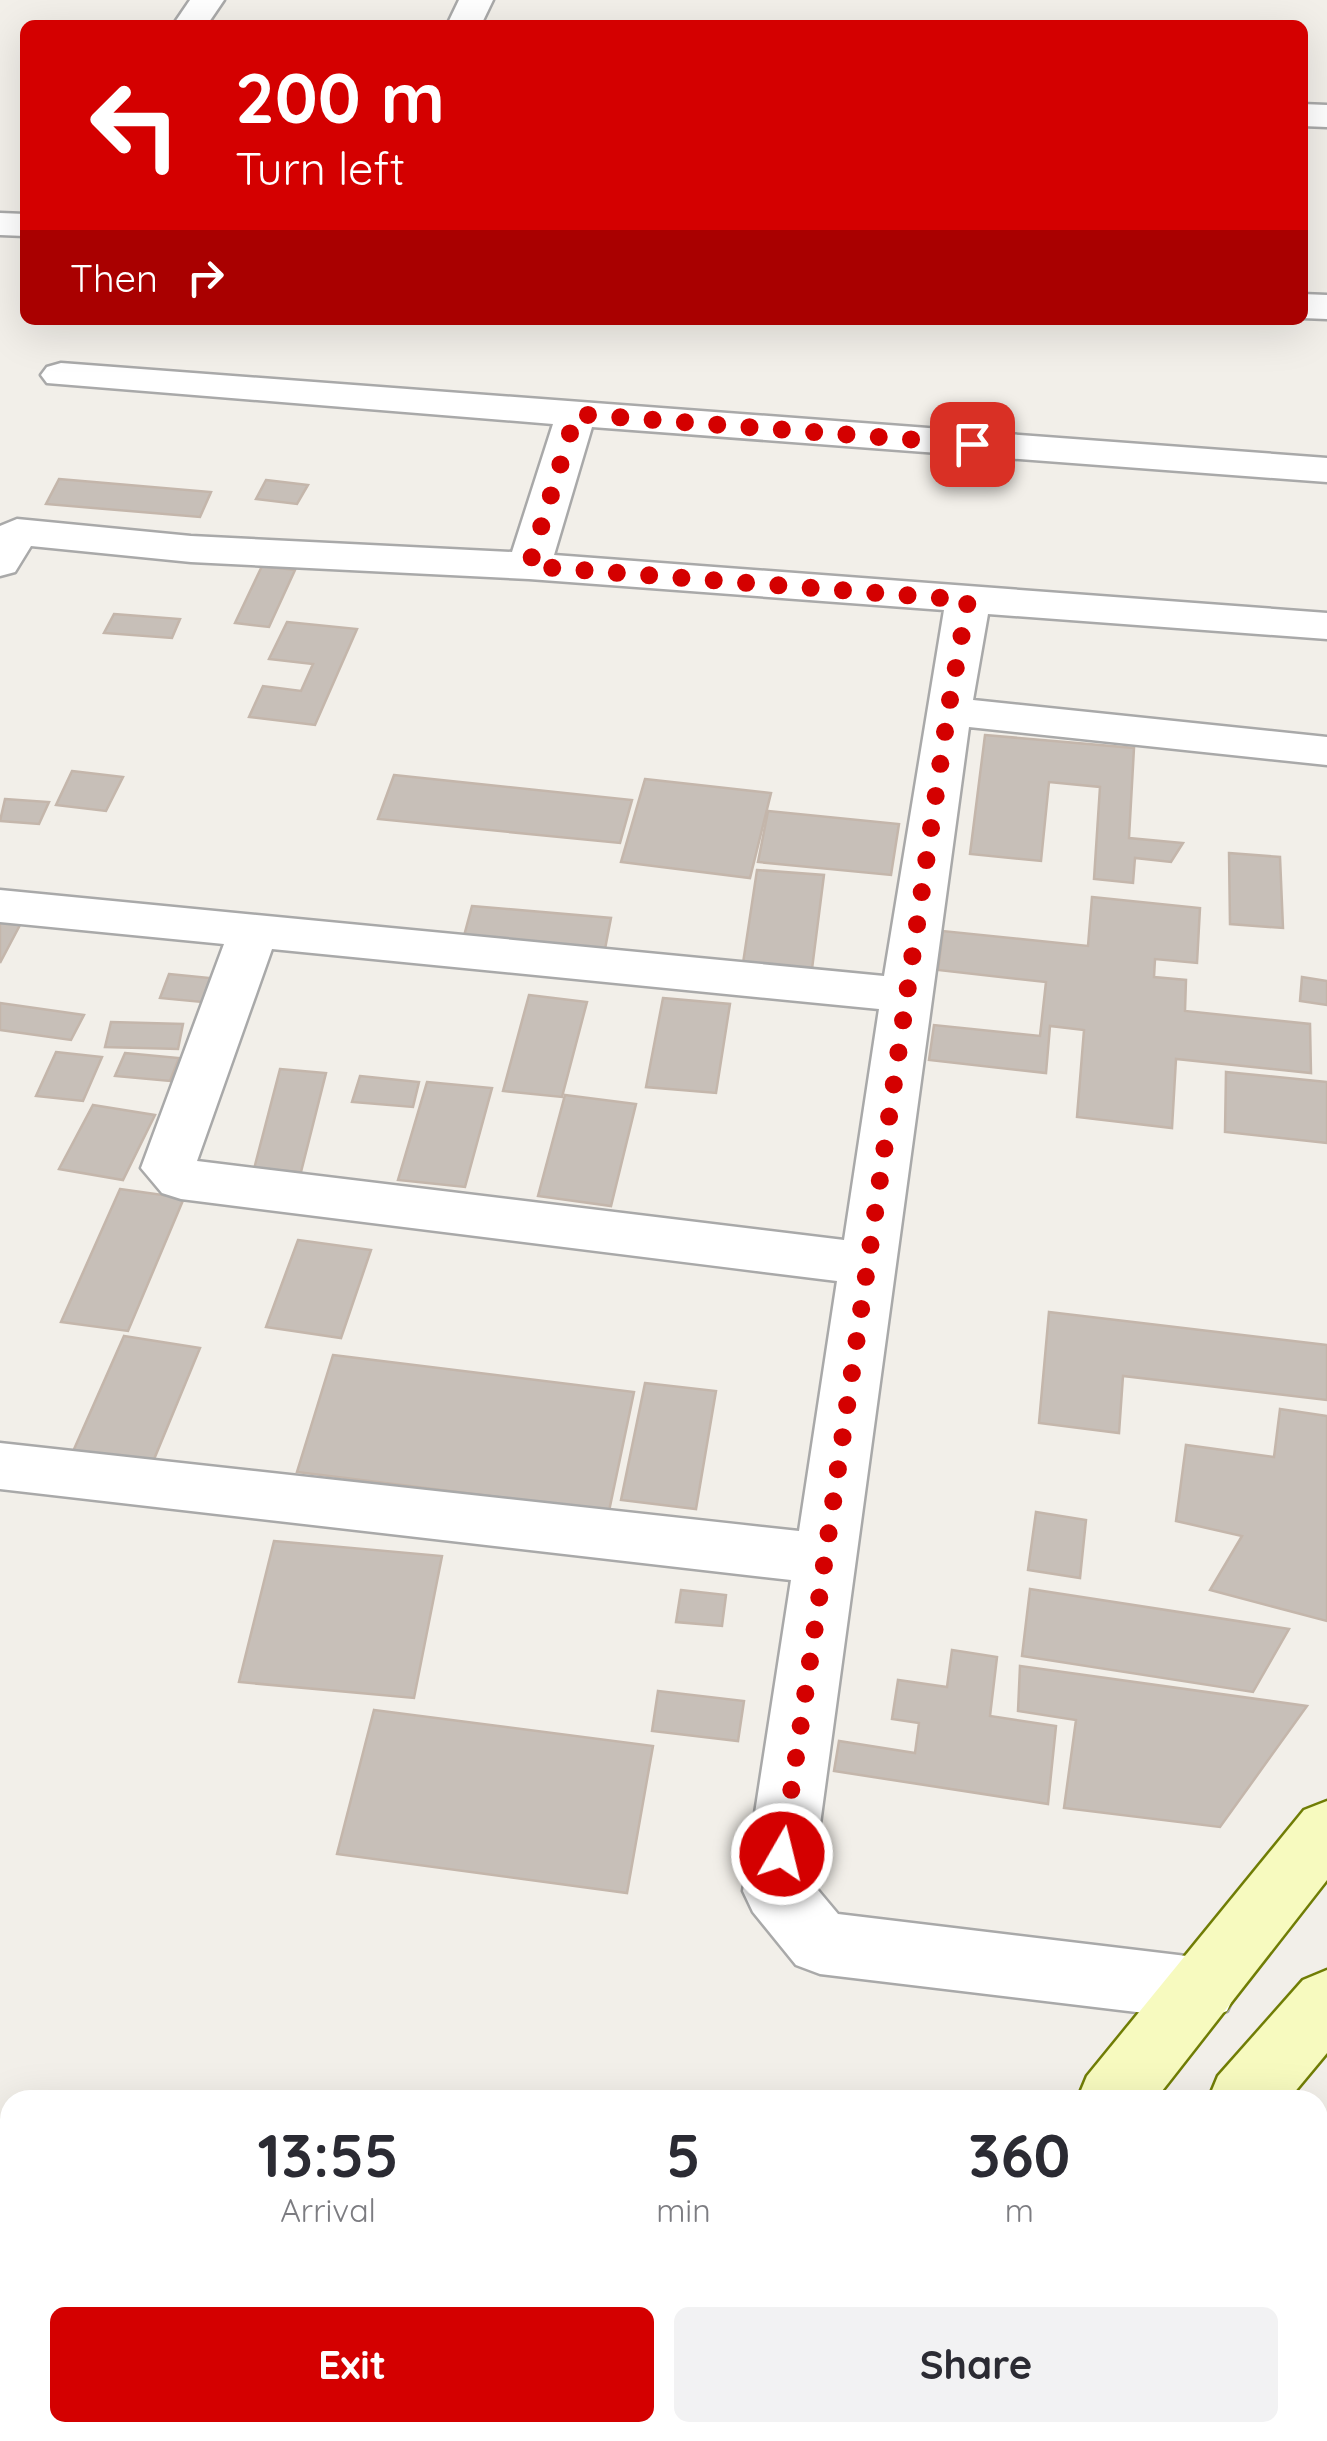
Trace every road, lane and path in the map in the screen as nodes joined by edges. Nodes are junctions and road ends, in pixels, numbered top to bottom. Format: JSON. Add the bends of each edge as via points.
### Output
{"nodes":[{"id":1,"x":61,"y":375,"type":"dead end"},
{"id":2,"x":576,"y":414,"type":"junction"},
{"id":3,"x":1327,"y":470,"type":"edge"},
{"id":4,"x":0,"y":563,"type":"edge"},
{"id":5,"x":529,"y":566,"type":"junction"},
{"id":6,"x":968,"y":600,"type":"junction"},
{"id":7,"x":1327,"y":626,"type":"edge"},
{"id":8,"x":948,"y":711,"type":"junction"},
{"id":9,"x":1327,"y":751,"type":"edge"},
{"id":10,"x":0,"y":906,"type":"edge"},
{"id":11,"x":254,"y":931,"type":"junction"},
{"id":12,"x":907,"y":994,"type":"junction"},
{"id":13,"x":868,"y":1264,"type":"junction"},
{"id":14,"x":0,"y":1466,"type":"edge"},
{"id":15,"x":826,"y":1559,"type":"junction"},
{"id":16,"x":1327,"y":1830,"type":"edge"},
{"id":17,"x":1204,"y":1989,"type":"junction"},
{"id":18,"x":1327,"y":2002,"type":"edge"},
{"id":19,"x":1120,"y":2090,"type":"edge"},
{"id":20,"x":1252,"y":2090,"type":"edge"}],
"edges":[{"from":1,"to":2,"type":"street"},
{"from":2,"to":3,"type":"street"},
{"from":2,"to":5,"type":"street"},
{"from":4,"to":5,"type":"street","via":[[16,532],[250,554]]},
{"from":5,"to":6,"type":"street"},
{"from":6,"to":7,"type":"street"},
{"from":6,"to":8,"type":"street"},
{"from":8,"to":9,"type":"street"},
{"from":8,"to":12,"type":"street"},
{"from":10,"to":11,"type":"street"},
{"from":11,"to":12,"type":"street"},
{"from":11,"to":13,"type":"street","via":[[168,1168],[180,1179]]},
{"from":12,"to":13,"type":"street"},
{"from":13,"to":15,"type":"street"},
{"from":14,"to":15,"type":"street"},
{"from":15,"to":17,"type":"street","via":[[777,1892],[820,1944]]},
{"from":16,"to":17,"type":"main road"},
{"from":17,"to":19,"type":"main road"},
{"from":18,"to":20,"type":"main road"}]}
